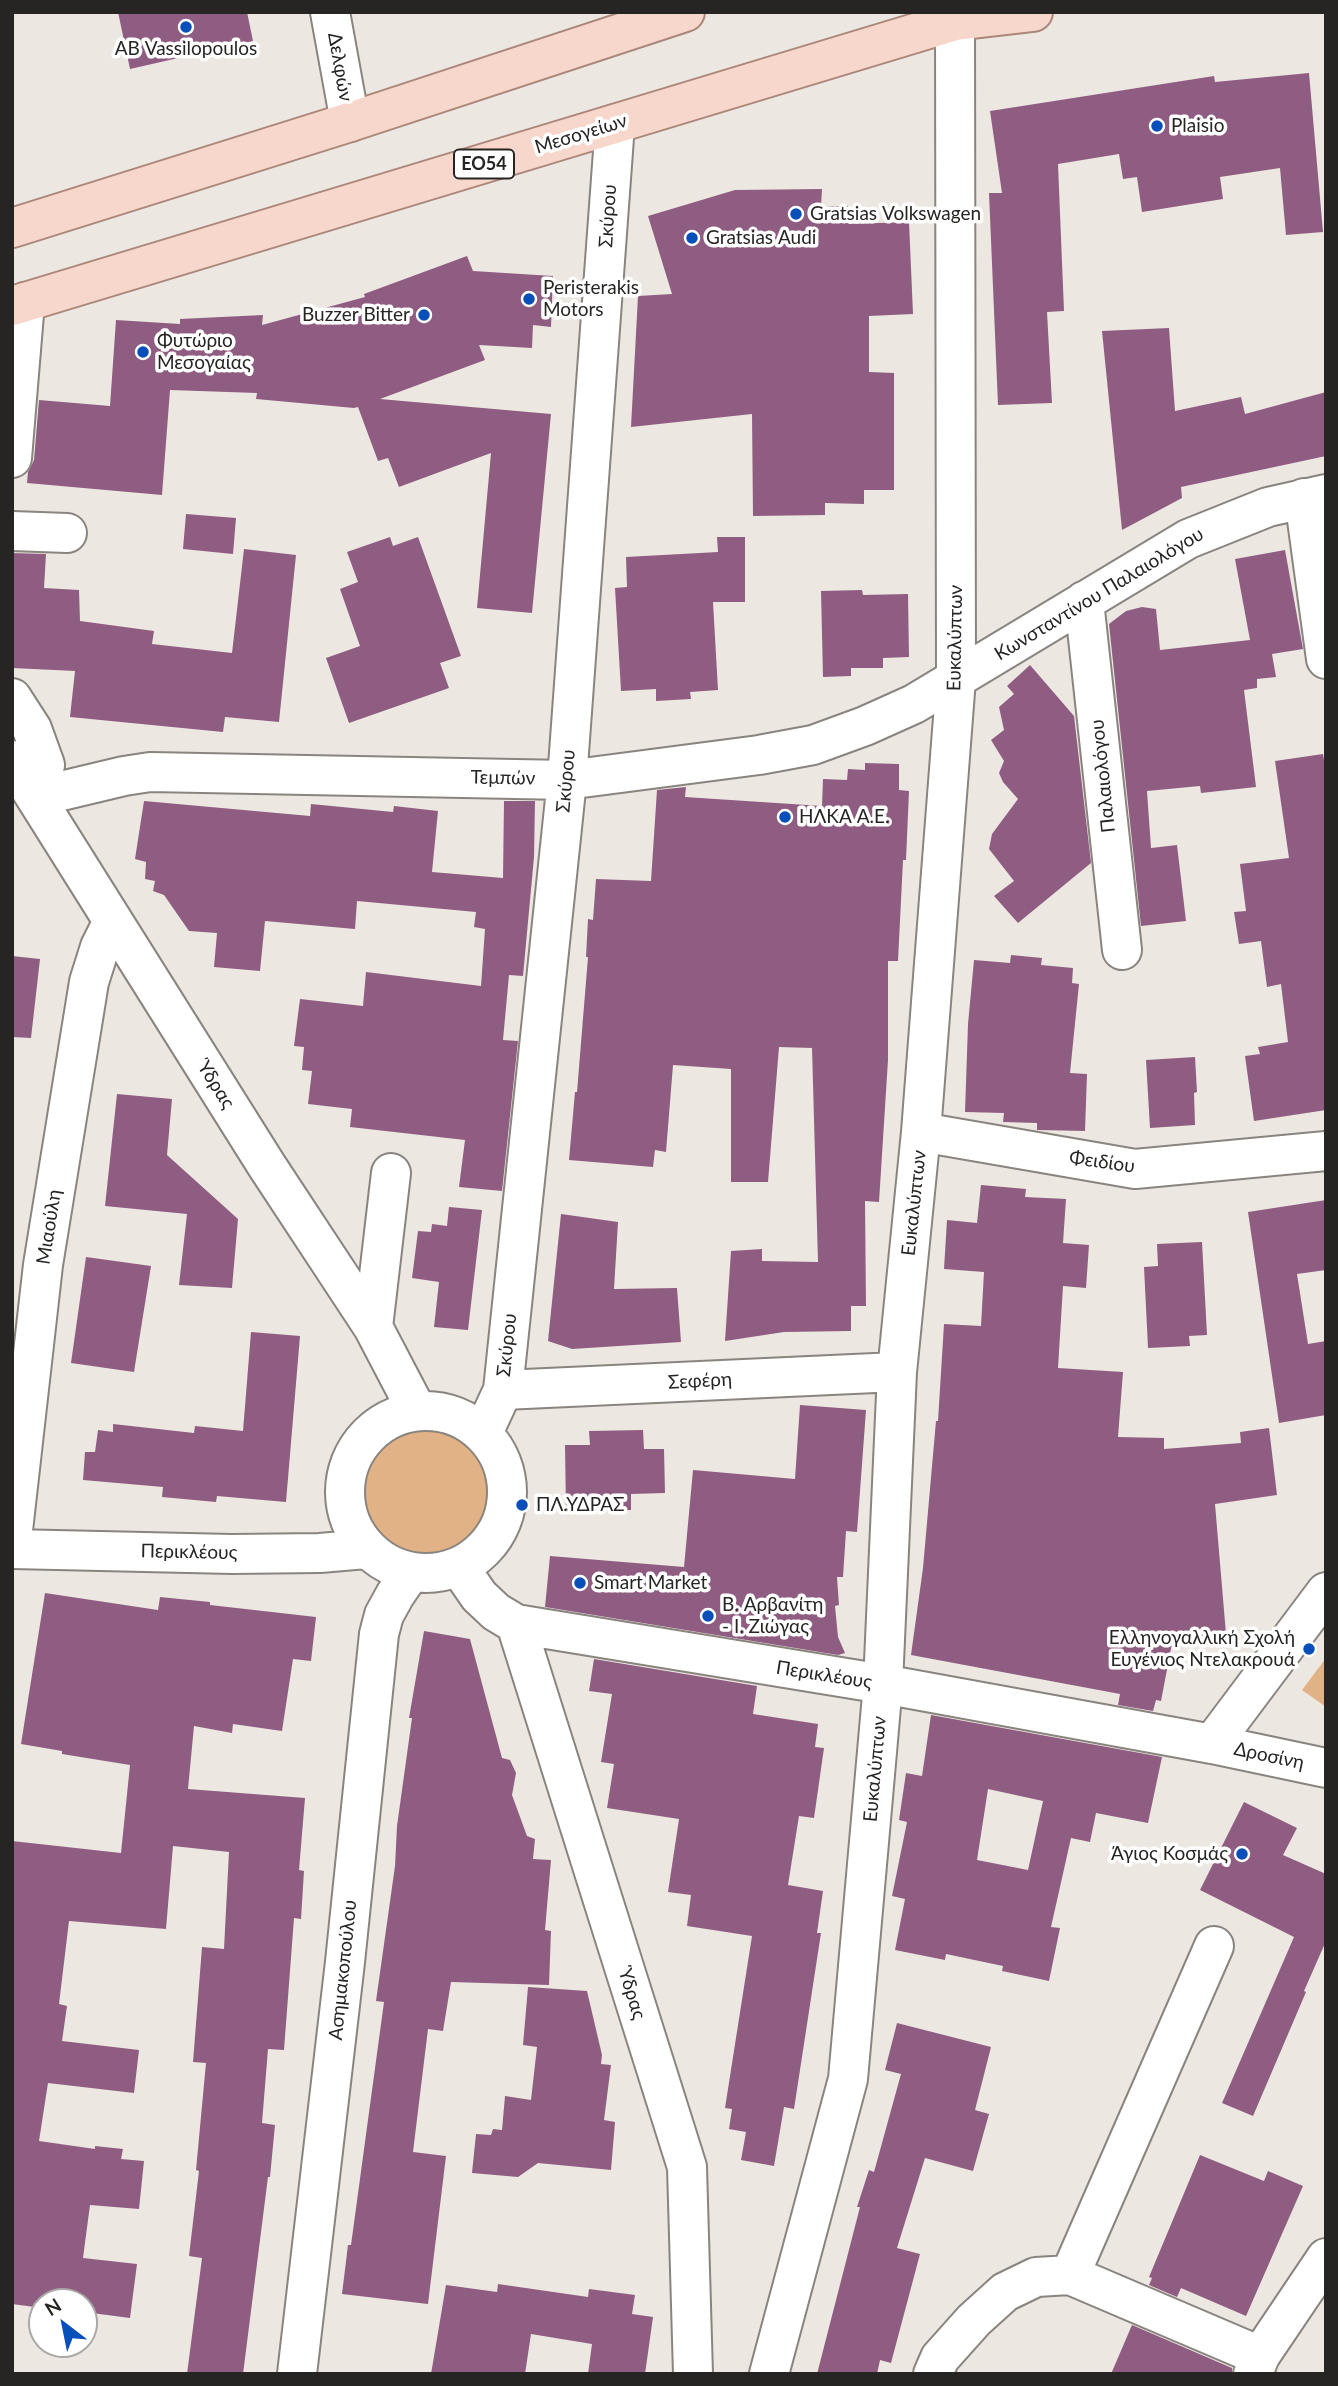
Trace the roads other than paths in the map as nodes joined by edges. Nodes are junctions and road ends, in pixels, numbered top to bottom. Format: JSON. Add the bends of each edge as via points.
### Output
{"nodes":[{"id":1,"x":330,"y":12,"type":"edge"},
{"id":2,"x":685,"y":12,"type":"edge"},
{"id":3,"x":1033,"y":12,"type":"edge"},
{"id":4,"x":970,"y":17,"type":"edge"},
{"id":5,"x":349,"y":122,"type":"junction"},
{"id":6,"x":615,"y":124,"type":"junction"},
{"id":7,"x":12,"y":228,"type":"edge"},
{"id":8,"x":19,"y":304,"type":"edge"},
{"id":9,"x":12,"y":458,"type":"edge"},
{"id":10,"x":1315,"y":496,"type":"edge"},
{"id":11,"x":12,"y":531,"type":"edge"},
{"id":12,"x":67,"y":533,"type":"dead end"},
{"id":13,"x":1084,"y":601,"type":"junction"},
{"id":14,"x":1326,"y":659,"type":"edge"},
{"id":15,"x":956,"y":679,"type":"junction"},
{"id":16,"x":12,"y":698,"type":"edge"},
{"id":17,"x":12,"y":761,"type":"edge"},
{"id":18,"x":567,"y":779,"type":"junction"},
{"id":19,"x":36,"y":797,"type":"junction"},
{"id":20,"x":113,"y":921,"type":"junction"},
{"id":21,"x":1122,"y":950,"type":"dead end"},
{"id":22,"x":921,"y":1132,"type":"junction"},
{"id":23,"x":1326,"y":1151,"type":"edge"},
{"id":24,"x":391,"y":1173,"type":"dead end"},
{"id":25,"x":373,"y":1327,"type":"junction"},
{"id":26,"x":897,"y":1372,"type":"junction"},
{"id":27,"x":503,"y":1390,"type":"junction"},
{"id":28,"x":417,"y":1411,"type":"junction"},
{"id":29,"x":483,"y":1433,"type":"junction"},
{"id":30,"x":12,"y":1539,"type":"edge"},
{"id":31,"x":12,"y":1549,"type":"edge"},
{"id":32,"x":366,"y":1549,"type":"junction"},
{"id":33,"x":459,"y":1567,"type":"junction"},
{"id":34,"x":410,"y":1573,"type":"junction"},
{"id":35,"x":1326,"y":1592,"type":"edge"},
{"id":36,"x":516,"y":1624,"type":"junction"},
{"id":37,"x":883,"y":1684,"type":"junction"},
{"id":38,"x":1212,"y":1744,"type":"junction"},
{"id":39,"x":1326,"y":1768,"type":"edge"},
{"id":40,"x":1214,"y":1947,"type":"dead end"},
{"id":41,"x":1326,"y":2258,"type":"edge"},
{"id":42,"x":1070,"y":2275,"type":"junction"},
{"id":43,"x":1259,"y":2368,"type":"edge"},
{"id":44,"x":297,"y":2374,"type":"edge"},
{"id":45,"x":693,"y":2374,"type":"edge"},
{"id":46,"x":769,"y":2374,"type":"edge"},
{"id":47,"x":933,"y":2374,"type":"edge"}],
"edges":[{"from":1,"to":5,"type":"street","name":"Δελφών"},
{"from":2,"to":5,"type":"main road"},
{"from":3,"to":4,"type":"main road","name":"Μεσογείων","number":"ΕΟ54"},
{"from":4,"to":6,"type":"main road","name":"Μεσογείων","number":"ΕΟ54"},
{"from":4,"to":15,"type":"street","name":"Ευκαλύπτων"},
{"from":5,"to":7,"type":"main road"},
{"from":6,"to":8,"type":"main road","name":"Μεσογείων","number":"ΕΟ54"},
{"from":6,"to":18,"type":"street","name":"Σκύρου"},
{"from":8,"to":9,"type":"street"},
{"from":10,"to":13,"type":"street","name":"Κωνσταντίνου Παλαιολόγου","via":[[1268,507],[1188,538]]},
{"from":10,"to":14,"type":"street"},
{"from":11,"to":12,"type":"street"},
{"from":13,"to":15,"type":"street","name":"Κωνσταντίνου Παλαιολόγου"},
{"from":13,"to":21,"type":"street","name":"Παλαιολόγου"},
{"from":15,"to":18,"type":"street","name":"Τεμπών","via":[[892,714],[813,745]]},
{"from":15,"to":22,"type":"street","name":"Ευκαλύπτων"},
{"from":16,"to":19,"type":"street","via":[[32,729],[45,765]]},
{"from":17,"to":19,"type":"street","name":"Ύδρας"},
{"from":18,"to":19,"type":"street","name":"Τεμπών","via":[[150,772]]},
{"from":18,"to":27,"type":"street","name":"Σκύρου"},
{"from":19,"to":20,"type":"street","name":"Ύδρας"},
{"from":20,"to":25,"type":"street","name":"Ύδρας"},
{"from":20,"to":30,"type":"street","name":"Μιαούλη","via":[[89,982],[43,1265]]},
{"from":22,"to":23,"type":"street","name":"Φειδίου","via":[[1135,1169]]},
{"from":22,"to":26,"type":"street","name":"Ευκαλύπτων"},
{"from":24,"to":25,"type":"street"},
{"from":25,"to":28,"type":"street","name":"Ύδρας"},
{"from":26,"to":27,"type":"street","name":"Σεφέρη"},
{"from":26,"to":37,"type":"street","name":"Ευκαλύπτων"},
{"from":27,"to":29,"type":"street","name":"Σκύρου"},
{"from":28,"to":29,"type":"street","via":[[464,1419]]},
{"from":28,"to":32,"type":"street","via":[[389,1419],[365,1438],[348,1464],[344,1494],[350,1524]]},
{"from":29,"to":33,"type":"street","via":[[497,1451],[508,1495],[494,1538]]},
{"from":31,"to":32,"type":"street","name":"Περικλέους","via":[[232,1553]]},
{"from":32,"to":34,"type":"street","via":[[386,1564]]},
{"from":33,"to":34,"type":"street","via":[[435,1574]]},
{"from":33,"to":36,"type":"street","name":"Περικλέους","via":[[479,1596]]},
{"from":34,"to":44,"type":"street","name":"Ασημακοπούλου","via":[[384,1615],[379,1634]]},
{"from":35,"to":38,"type":"street"},
{"from":36,"to":37,"type":"street","name":"Περικλέους"},
{"from":36,"to":45,"type":"street","name":"Ύδρας","via":[[687,2167]]},
{"from":37,"to":38,"type":"street","name":"Περικλέους"},
{"from":37,"to":46,"type":"street","name":"Ευκαλύπτων","via":[[848,2079]]},
{"from":38,"to":39,"type":"street","name":"Δροσίνη"},
{"from":40,"to":42,"type":"street"},
{"from":41,"to":43,"type":"street"},
{"from":42,"to":43,"type":"street"},
{"from":42,"to":47,"type":"street","via":[[1036,2277],[1005,2292],[940,2358]]}]}
